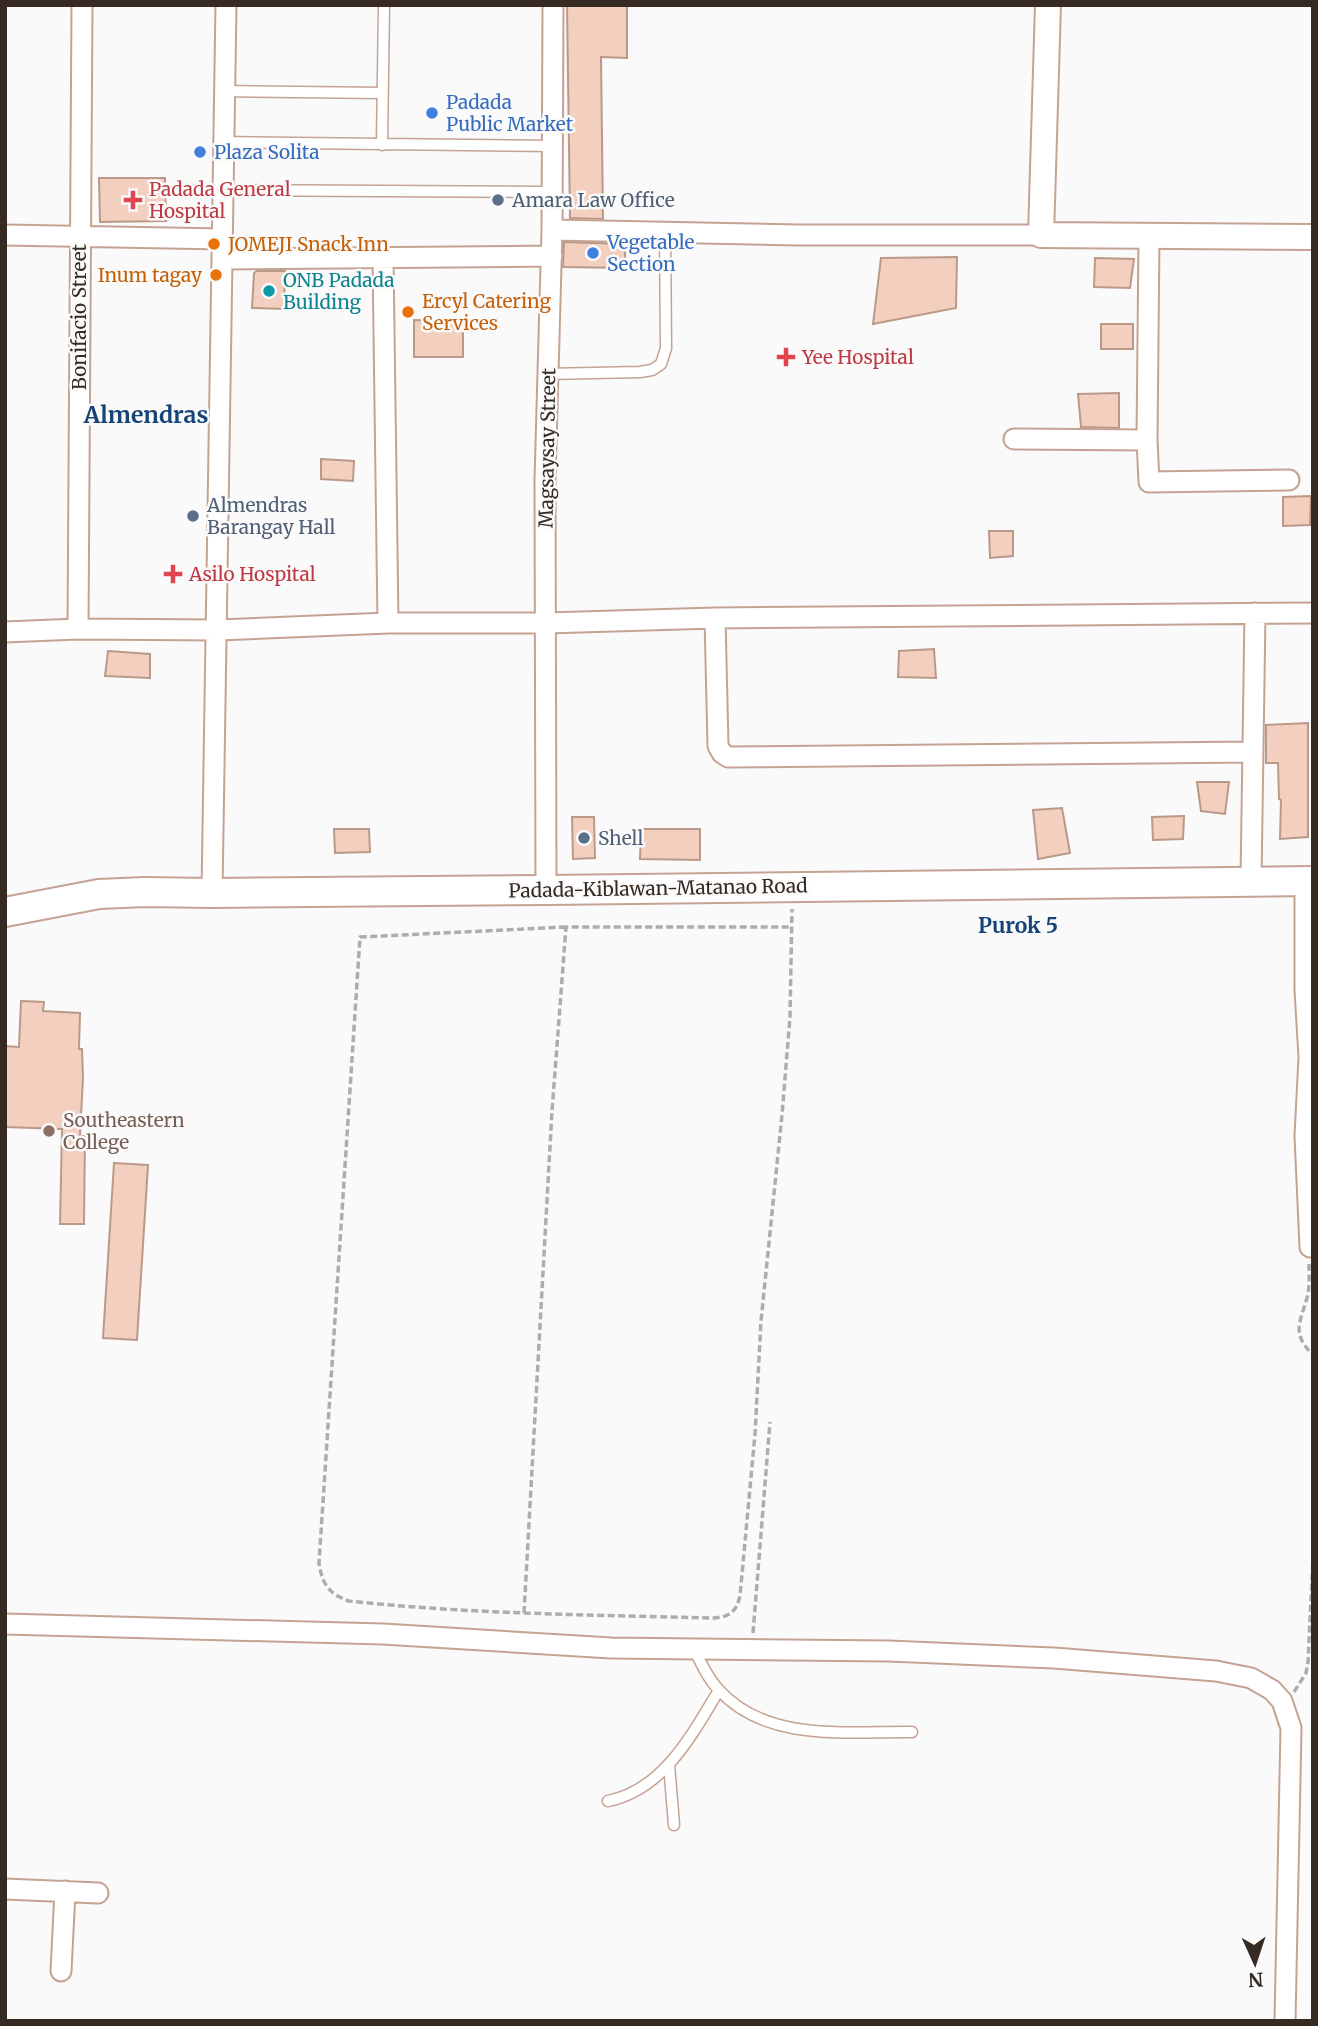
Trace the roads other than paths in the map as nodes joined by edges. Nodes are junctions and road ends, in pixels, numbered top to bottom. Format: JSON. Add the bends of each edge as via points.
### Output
{"nodes":[{"id":1,"x":82,"y":5,"type":"edge"},
{"id":2,"x":226,"y":5,"type":"edge"},
{"id":3,"x":384,"y":5,"type":"edge"},
{"id":4,"x":553,"y":5,"type":"edge"},
{"id":5,"x":1048,"y":5,"type":"edge"},
{"id":6,"x":224,"y":91,"type":"junction"},
{"id":7,"x":382,"y":93,"type":"junction"},
{"id":8,"x":223,"y":142,"type":"junction"},
{"id":9,"x":382,"y":145,"type":"junction"},
{"id":10,"x":553,"y":146,"type":"junction"},
{"id":11,"x":224,"y":190,"type":"junction"},
{"id":12,"x":553,"y":192,"type":"junction"},
{"id":13,"x":552,"y":230,"type":"junction"},
{"id":14,"x":665,"y":232,"type":"junction"},
{"id":15,"x":5,"y":235,"type":"edge"},
{"id":16,"x":1041,"y":235,"type":"junction"},
{"id":17,"x":1149,"y":237,"type":"junction"},
{"id":18,"x":1313,"y":237,"type":"edge"},
{"id":19,"x":79,"y":238,"type":"junction"},
{"id":20,"x":223,"y":239,"type":"junction"},
{"id":21,"x":552,"y":256,"type":"junction"},
{"id":22,"x":383,"y":258,"type":"junction"},
{"id":23,"x":222,"y":259,"type":"junction"},
{"id":24,"x":547,"y":374,"type":"junction"},
{"id":25,"x":1014,"y":439,"type":"dead end"},
{"id":26,"x":1147,"y":440,"type":"junction"},
{"id":27,"x":1289,"y":480,"type":"dead end"},
{"id":28,"x":1255,"y":613,"type":"junction"},
{"id":29,"x":1313,"y":613,"type":"edge"},
{"id":30,"x":715,"y":618,"type":"junction"},
{"id":31,"x":388,"y":623,"type":"junction"},
{"id":32,"x":546,"y":623,"type":"junction"},
{"id":33,"x":78,"y":629,"type":"junction"},
{"id":34,"x":218,"y":630,"type":"junction"},
{"id":35,"x":5,"y":632,"type":"edge"},
{"id":36,"x":1253,"y":752,"type":"junction"},
{"id":37,"x":1309,"y":880,"type":"edge"},
{"id":38,"x":1251,"y":881,"type":"junction"},
{"id":39,"x":546,"y":890,"type":"junction"},
{"id":40,"x":212,"y":893,"type":"junction"},
{"id":41,"x":5,"y":912,"type":"edge"},
{"id":42,"x":1310,"y":1247,"type":"road end"},
{"id":43,"x":5,"y":1624,"type":"edge"},
{"id":44,"x":694,"y":1649,"type":"junction"},
{"id":45,"x":719,"y":1690,"type":"junction"},
{"id":46,"x":912,"y":1732,"type":"dead end"},
{"id":47,"x":668,"y":1764,"type":"junction"},
{"id":48,"x":608,"y":1801,"type":"dead end"},
{"id":49,"x":674,"y":1825,"type":"dead end"},
{"id":50,"x":5,"y":1889,"type":"edge"},
{"id":51,"x":65,"y":1891,"type":"junction"},
{"id":52,"x":98,"y":1893,"type":"dead end"},
{"id":53,"x":61,"y":1971,"type":"dead end"},
{"id":54,"x":1285,"y":2021,"type":"edge"}],
"edges":[{"from":1,"to":19,"type":"street","name":"Bonifacio Street"},
{"from":2,"to":6,"type":"street"},
{"from":3,"to":7,"type":"lane"},
{"from":4,"to":10,"type":"street","name":"Magsaysay Street"},
{"from":5,"to":16,"type":"street"},
{"from":6,"to":7,"type":"lane"},
{"from":6,"to":8,"type":"street"},
{"from":7,"to":9,"type":"lane"},
{"from":8,"to":9,"type":"lane"},
{"from":8,"to":11,"type":"street"},
{"from":9,"to":10,"type":"lane"},
{"from":10,"to":12,"type":"street","name":"Magsaysay Street"},
{"from":11,"to":12,"type":"lane"},
{"from":11,"to":20,"type":"street"},
{"from":12,"to":13,"type":"street","name":"Magsaysay Street"},
{"from":13,"to":14,"type":"street"},
{"from":13,"to":21,"type":"street","name":"Magsaysay Street"},
{"from":14,"to":16,"type":"street"},
{"from":14,"to":24,"type":"lane","via":[[666,348],[661,365],[640,372]]},
{"from":15,"to":19,"type":"street"},
{"from":16,"to":17,"type":"street"},
{"from":17,"to":18,"type":"street"},
{"from":17,"to":26,"type":"street"},
{"from":19,"to":20,"type":"street"},
{"from":19,"to":33,"type":"street","name":"Bonifacio Street"},
{"from":20,"to":23,"type":"street"},
{"from":21,"to":22,"type":"street"},
{"from":21,"to":24,"type":"street","name":"Magsaysay Street"},
{"from":22,"to":23,"type":"street"},
{"from":22,"to":31,"type":"street"},
{"from":23,"to":34,"type":"street"},
{"from":24,"to":32,"type":"street","name":"Magsaysay Street"},
{"from":25,"to":26,"type":"street"},
{"from":26,"to":27,"type":"street","via":[[1149,482]]},
{"from":28,"to":29,"type":"street"},
{"from":28,"to":30,"type":"street"},
{"from":28,"to":36,"type":"street"},
{"from":30,"to":32,"type":"street"},
{"from":30,"to":36,"type":"street","via":[[719,747],[728,757]]},
{"from":31,"to":32,"type":"street"},
{"from":31,"to":34,"type":"street"},
{"from":32,"to":39,"type":"street","name":"Magsaysay Street"},
{"from":33,"to":34,"type":"street"},
{"from":33,"to":35,"type":"street"},
{"from":34,"to":40,"type":"street"},
{"from":36,"to":38,"type":"street"},
{"from":37,"to":38,"type":"main road","name":"Padada-Kiblawan-Matanao Road"},
{"from":37,"to":42,"type":"street","via":[[1305,1136]]},
{"from":38,"to":39,"type":"main road","name":"Padada-Kiblawan-Matanao Road"},
{"from":39,"to":40,"type":"main road","name":"Padada-Kiblawan-Matanao Road"},
{"from":40,"to":41,"type":"main road","name":"Padada-Kiblawan-Matanao Road","via":[[99,894]]},
{"from":43,"to":44,"type":"street","via":[[383,1634],[542,1646]]},
{"from":44,"to":45,"type":"lane"},
{"from":44,"to":54,"type":"street","via":[[1054,1657],[1216,1671],[1251,1678],[1272,1690],[1287,1712],[1292,1745]]},
{"from":45,"to":46,"type":"lane","via":[[758,1718],[779,1726]]},
{"from":45,"to":47,"type":"lane"},
{"from":47,"to":48,"type":"lane","via":[[642,1789]]},
{"from":47,"to":49,"type":"lane"},
{"from":50,"to":51,"type":"street"},
{"from":51,"to":52,"type":"street"},
{"from":51,"to":53,"type":"street"}]}
